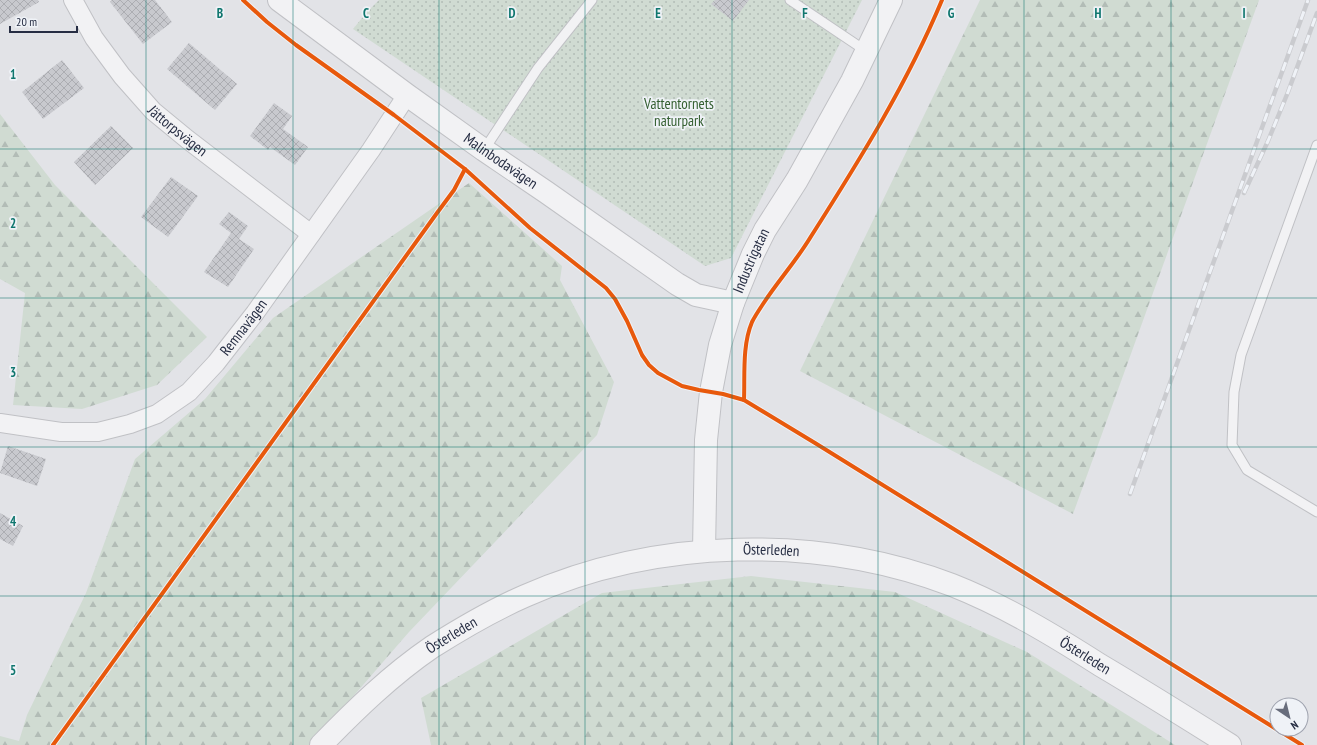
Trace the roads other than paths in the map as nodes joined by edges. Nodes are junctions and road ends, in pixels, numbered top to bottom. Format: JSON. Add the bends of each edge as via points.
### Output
{"nodes":[{"id":1,"x":73,"y":0,"type":"edge"},
{"id":2,"x":279,"y":0,"type":"edge"},
{"id":3,"x":592,"y":0,"type":"edge"},
{"id":4,"x":790,"y":0,"type":"edge"},
{"id":5,"x":891,"y":0,"type":"edge"},
{"id":6,"x":866,"y":51,"type":"junction"},
{"id":7,"x":407,"y":95,"type":"junction"},
{"id":8,"x":1317,"y":145,"type":"edge"},
{"id":9,"x":484,"y":150,"type":"junction"},
{"id":10,"x":311,"y":234,"type":"junction"},
{"id":11,"x":733,"y":303,"type":"junction"},
{"id":12,"x":0,"y":423,"type":"edge"},
{"id":13,"x":1317,"y":512,"type":"edge"},
{"id":14,"x":704,"y":551,"type":"junction"},
{"id":15,"x":321,"y":745,"type":"edge"},
{"id":16,"x":1230,"y":745,"type":"edge"}],
"edges":[{"from":1,"to":10,"type":"street","name":"Jättorpsvägen","via":[[94,38],[122,76],[153,111]]},
{"from":2,"to":7,"type":"street","name":"Malinbodavägen"},
{"from":3,"to":9,"type":"lane","via":[[538,68]]},
{"from":4,"to":6,"type":"lane"},
{"from":5,"to":6,"type":"street","name":"Industrigatan"},
{"from":6,"to":11,"type":"street","name":"Industrigatan","via":[[797,180],[765,230]]},
{"from":7,"to":9,"type":"street","name":"Malinbodavägen"},
{"from":7,"to":10,"type":"street","name":"Remnavägen"},
{"from":8,"to":13,"type":"lane","via":[[1241,355],[1234,392],[1232,445],[1247,470]]},
{"from":9,"to":11,"type":"street","name":"Malinbodavägen","via":[[677,284],[696,295]]},
{"from":10,"to":12,"type":"street","name":"Remnavägen","via":[[216,363],[189,392],[157,414],[98,432],[60,432]]},
{"from":11,"to":14,"type":"street","name":"Industrigatan","via":[[720,345],[711,392],[706,440]]},
{"from":14,"to":15,"type":"street","name":"Österleden","via":[[656,557],[603,569],[525,596],[476,620],[430,649],[386,682]]},
{"from":14,"to":16,"type":"street","name":"Österleden","via":[[766,549],[827,554],[901,569],[953,586],[1003,608],[1051,634]]}]}
